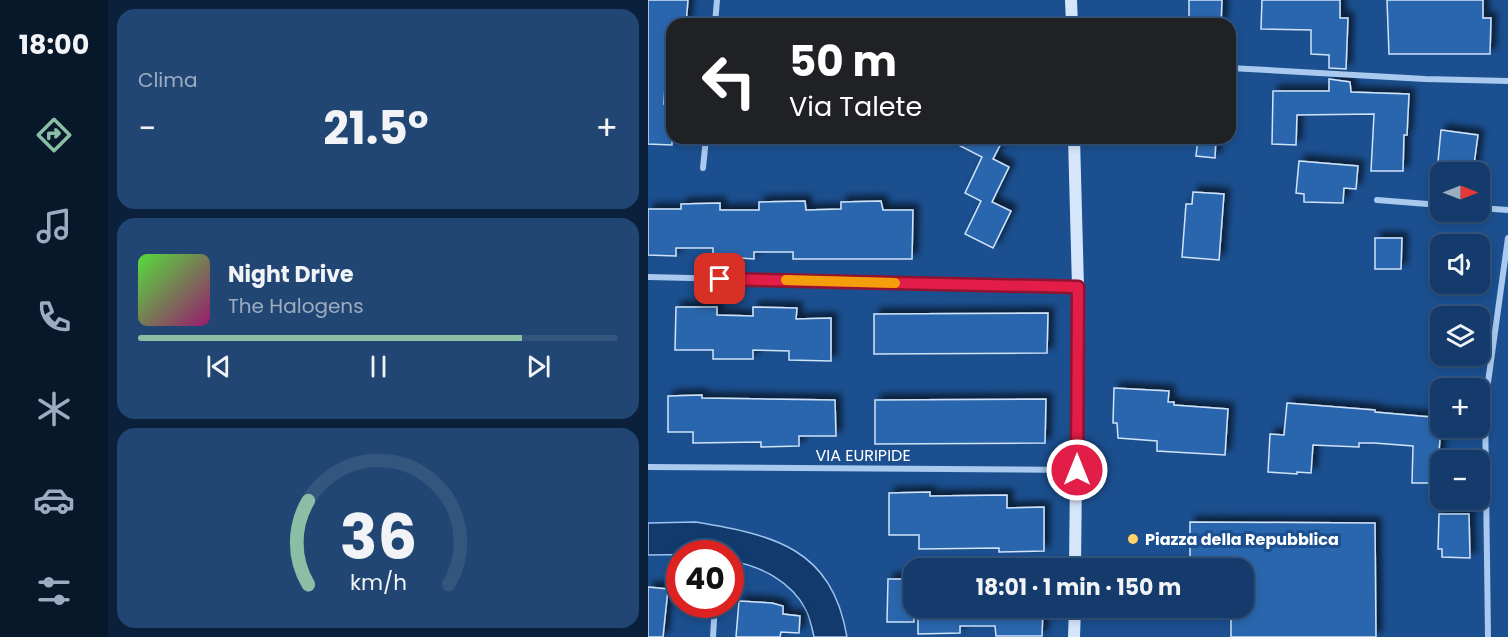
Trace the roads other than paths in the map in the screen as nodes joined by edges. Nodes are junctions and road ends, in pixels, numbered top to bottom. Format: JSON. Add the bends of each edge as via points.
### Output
{"nodes":[{"id":1,"x":717,"y":0,"type":"edge"},
{"id":2,"x":1071,"y":0,"type":"edge"},
{"id":3,"x":716,"y":18,"type":"edge"},
{"id":4,"x":1072,"y":18,"type":"edge"},
{"id":5,"x":1236,"y":68,"type":"edge"},
{"id":6,"x":1508,"y":81,"type":"edge"},
{"id":7,"x":705,"y":144,"type":"edge"},
{"id":8,"x":1074,"y":144,"type":"edge"},
{"id":9,"x":703,"y":168,"type":"dead end"},
{"id":10,"x":1377,"y":200,"type":"dead end"},
{"id":11,"x":1430,"y":204,"type":"edge"},
{"id":12,"x":1490,"y":209,"type":"edge"},
{"id":13,"x":1508,"y":210,"type":"edge"},
{"id":14,"x":1508,"y":238,"type":"edge"},
{"id":15,"x":648,"y":277,"type":"edge"},
{"id":16,"x":1078,"y":287,"type":"junction"},
{"id":17,"x":648,"y":467,"type":"edge"},
{"id":18,"x":1077,"y":470,"type":"junction"},
{"id":19,"x":1076,"y":558,"type":"edge"},
{"id":20,"x":715,"y":618,"type":"edge"},
{"id":21,"x":1075,"y":618,"type":"edge"},
{"id":22,"x":713,"y":637,"type":"edge"},
{"id":23,"x":1074,"y":637,"type":"edge"},
{"id":24,"x":1488,"y":637,"type":"edge"}],
"edges":[{"from":1,"to":3,"type":"street"},
{"from":2,"to":4,"type":"street"},
{"from":5,"to":6,"type":"street"},
{"from":7,"to":9,"type":"street"},
{"from":8,"to":16,"type":"street"},
{"from":10,"to":11,"type":"street"},
{"from":12,"to":13,"type":"street"},
{"from":14,"to":24,"type":"street","via":[[1485,404]]},
{"from":15,"to":16,"type":"street"},
{"from":16,"to":18,"type":"street"},
{"from":17,"to":18,"type":"street","name":"VIA EURIPIDE"},
{"from":18,"to":19,"type":"street"},
{"from":20,"to":22,"type":"street"},
{"from":21,"to":23,"type":"street"}]}
